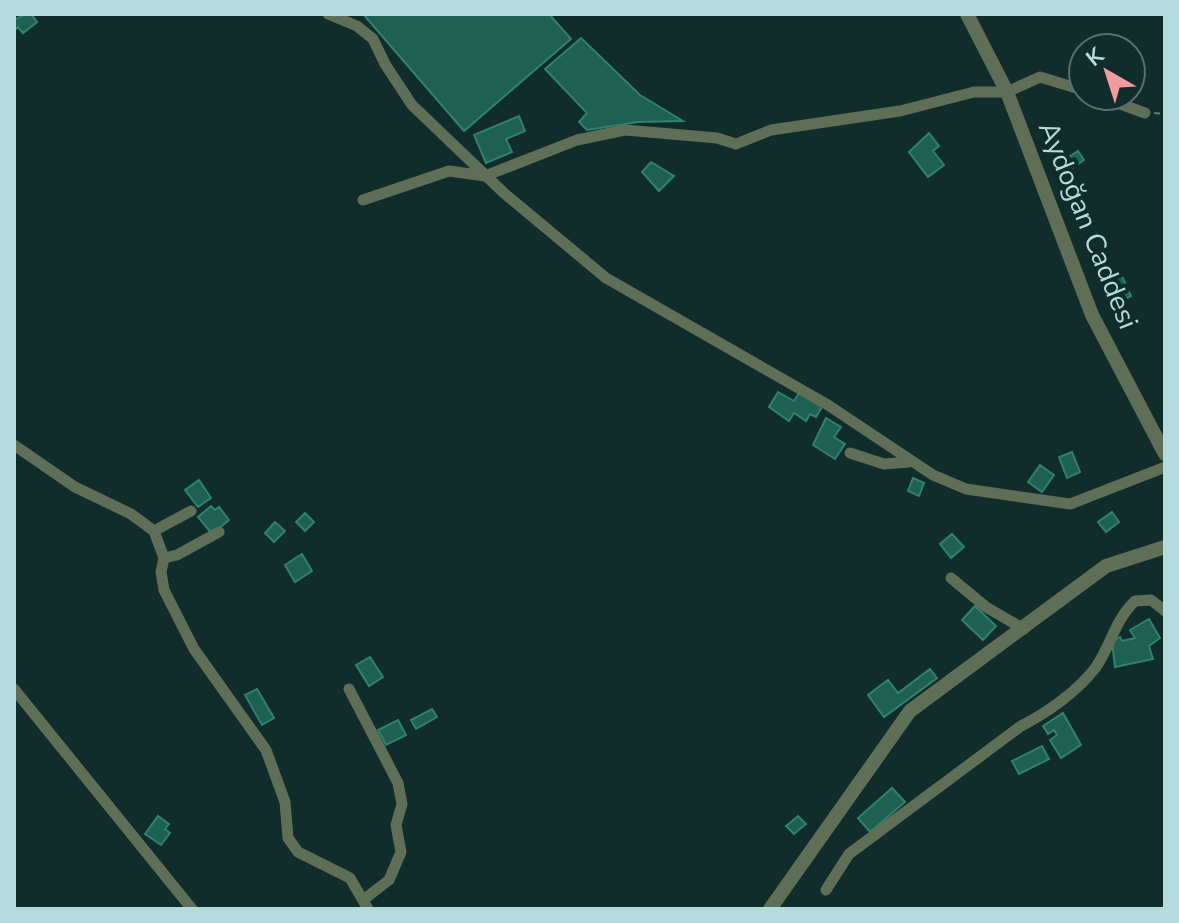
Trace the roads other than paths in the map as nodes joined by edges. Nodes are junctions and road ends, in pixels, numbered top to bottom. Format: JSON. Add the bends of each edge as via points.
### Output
{"nodes":[{"id":1,"x":328,"y":14,"type":"edge"},
{"id":2,"x":967,"y":14,"type":"edge"},
{"id":3,"x":1067,"y":85,"type":"edge"},
{"id":4,"x":1007,"y":92,"type":"junction"},
{"id":5,"x":485,"y":176,"type":"junction"},
{"id":6,"x":363,"y":200,"type":"dead end"},
{"id":7,"x":14,"y":445,"type":"edge"},
{"id":8,"x":850,"y":453,"type":"dead end"},
{"id":9,"x":1165,"y":454,"type":"edge"},
{"id":10,"x":909,"y":462,"type":"junction"},
{"id":11,"x":1165,"y":467,"type":"edge"},
{"id":12,"x":191,"y":511,"type":"dead end"},
{"id":13,"x":154,"y":531,"type":"junction"},
{"id":14,"x":219,"y":532,"type":"dead end"},
{"id":15,"x":1165,"y":547,"type":"edge"},
{"id":16,"x":164,"y":558,"type":"junction"},
{"id":17,"x":951,"y":578,"type":"dead end"},
{"id":18,"x":1165,"y":611,"type":"edge"},
{"id":19,"x":1024,"y":629,"type":"junction"},
{"id":20,"x":14,"y":689,"type":"edge"},
{"id":21,"x":349,"y":689,"type":"dead end"},
{"id":22,"x":826,"y":890,"type":"dead end"},
{"id":23,"x":365,"y":905,"type":"edge"},
{"id":24,"x":192,"y":909,"type":"edge"},
{"id":25,"x":770,"y":909,"type":"edge"}],
"edges":[{"from":1,"to":5,"type":"street","via":[[373,39],[412,105]]},
{"from":2,"to":4,"type":"street","name":"Aydoğan Caddesi"},
{"from":3,"to":4,"type":"street","via":[[1040,77]]},
{"from":4,"to":5,"type":"street","via":[[974,92],[900,111],[771,130],[736,144],[625,130],[577,140]]},
{"from":4,"to":9,"type":"street","name":"Aydoğan Caddesi","via":[[1092,315]]},
{"from":5,"to":6,"type":"street","via":[[449,171]]},
{"from":5,"to":10,"type":"street","via":[[606,278],[828,405]]},
{"from":7,"to":13,"type":"street"},
{"from":8,"to":10,"type":"street","via":[[897,466]]},
{"from":10,"to":11,"type":"street","via":[[966,489],[1070,504]]},
{"from":12,"to":13,"type":"street"},
{"from":13,"to":16,"type":"street"},
{"from":14,"to":16,"type":"street"},
{"from":15,"to":19,"type":"street","via":[[1106,566]]},
{"from":16,"to":23,"type":"street","via":[[164,590],[194,649],[266,750],[285,802],[288,838],[298,852],[350,878]]},
{"from":17,"to":19,"type":"street"},
{"from":18,"to":22,"type":"street","via":[[1151,600],[1135,601],[1121,614],[1096,667],[1045,714],[1021,726],[849,854]]},
{"from":19,"to":25,"type":"street","via":[[910,711]]},
{"from":20,"to":24,"type":"street"},
{"from":21,"to":23,"type":"street","via":[[398,783],[402,804],[396,825],[401,852],[389,880]]}]}
